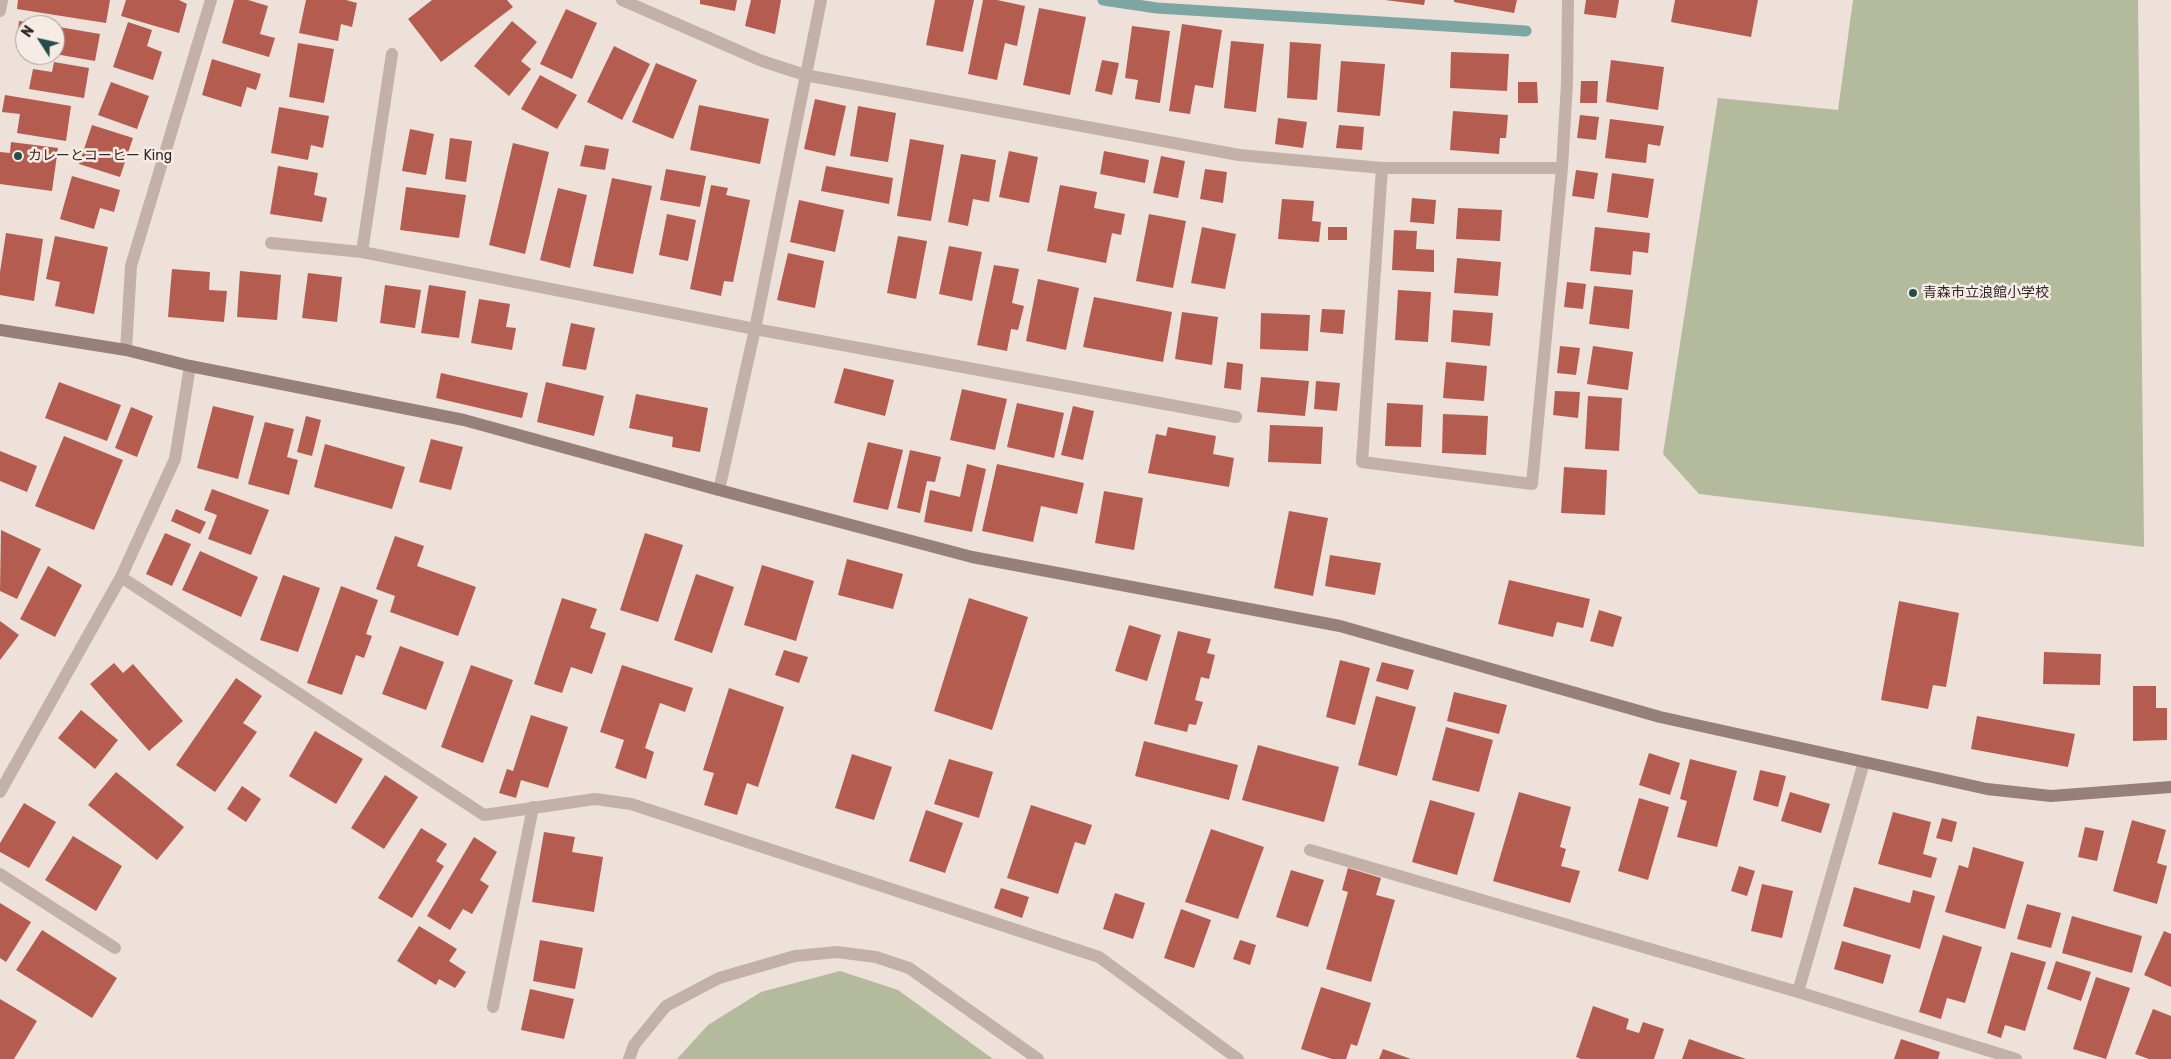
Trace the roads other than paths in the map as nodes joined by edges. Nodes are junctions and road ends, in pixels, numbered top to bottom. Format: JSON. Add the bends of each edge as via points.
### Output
{"nodes":[{"id":1,"x":2,"y":0,"type":"edge"},
{"id":2,"x":211,"y":0,"type":"edge"},
{"id":3,"x":622,"y":0,"type":"edge"},
{"id":4,"x":821,"y":0,"type":"edge"},
{"id":5,"x":1568,"y":0,"type":"edge"},
{"id":6,"x":0,"y":11,"type":"edge"},
{"id":7,"x":392,"y":54,"type":"dead end"},
{"id":8,"x":805,"y":75,"type":"junction"},
{"id":9,"x":1382,"y":168,"type":"junction"},
{"id":10,"x":1562,"y":168,"type":"junction"},
{"id":11,"x":271,"y":243,"type":"dead end"},
{"id":12,"x":362,"y":252,"type":"junction"},
{"id":13,"x":755,"y":329,"type":"junction"},
{"id":14,"x":0,"y":330,"type":"edge"},
{"id":15,"x":126,"y":350,"type":"junction"},
{"id":16,"x":190,"y":366,"type":"junction"},
{"id":17,"x":1236,"y":416,"type":"dead end"},
{"id":18,"x":719,"y":490,"type":"junction"},
{"id":19,"x":121,"y":577,"type":"junction"},
{"id":20,"x":1864,"y":762,"type":"junction"},
{"id":21,"x":2171,"y":787,"type":"edge"},
{"id":22,"x":0,"y":792,"type":"edge"},
{"id":23,"x":533,"y":808,"type":"junction"},
{"id":24,"x":1310,"y":850,"type":"dead end"},
{"id":25,"x":0,"y":874,"type":"edge"},
{"id":26,"x":115,"y":948,"type":"dead end"},
{"id":27,"x":1798,"y":992,"type":"junction"},
{"id":28,"x":494,"y":1007,"type":"dead end"},
{"id":29,"x":1992,"y":1055,"type":"edge"},
{"id":30,"x":629,"y":1059,"type":"edge"},
{"id":31,"x":1038,"y":1059,"type":"edge"},
{"id":32,"x":1238,"y":1059,"type":"edge"},
{"id":33,"x":2016,"y":1059,"type":"edge"}],
"edges":[{"from":1,"to":6,"type":"street"},
{"from":2,"to":15,"type":"street","via":[[131,266]]},
{"from":3,"to":8,"type":"street","via":[[762,61]]},
{"from":4,"to":8,"type":"street"},
{"from":5,"to":10,"type":"street"},
{"from":7,"to":12,"type":"street"},
{"from":8,"to":9,"type":"street","via":[[1239,155]]},
{"from":8,"to":13,"type":"street"},
{"from":9,"to":10,"type":"street"},
{"from":9,"to":10,"type":"street","via":[[1362,462],[1532,484]]},
{"from":11,"to":12,"type":"street"},
{"from":12,"to":13,"type":"street"},
{"from":13,"to":17,"type":"street"},
{"from":13,"to":18,"type":"street"},
{"from":14,"to":15,"type":"street"},
{"from":15,"to":16,"type":"street"},
{"from":16,"to":18,"type":"street","via":[[464,420]]},
{"from":16,"to":19,"type":"street","via":[[175,459]]},
{"from":18,"to":20,"type":"street","via":[[972,557],[1340,626],[1660,717]]},
{"from":19,"to":22,"type":"street"},
{"from":19,"to":23,"type":"street","via":[[484,814]]},
{"from":20,"to":21,"type":"street","via":[[1986,789],[2050,796]]},
{"from":20,"to":27,"type":"street"},
{"from":23,"to":28,"type":"street"},
{"from":23,"to":32,"type":"street","via":[[595,799],[631,804],[1099,957]]},
{"from":24,"to":27,"type":"street"},
{"from":25,"to":26,"type":"street"},
{"from":27,"to":29,"type":"street"},
{"from":29,"to":33,"type":"street"},
{"from":30,"to":31,"type":"street","via":[[634,1046],[666,1006],[719,978],[795,956],[837,952],[876,957],[909,968]]}]}
